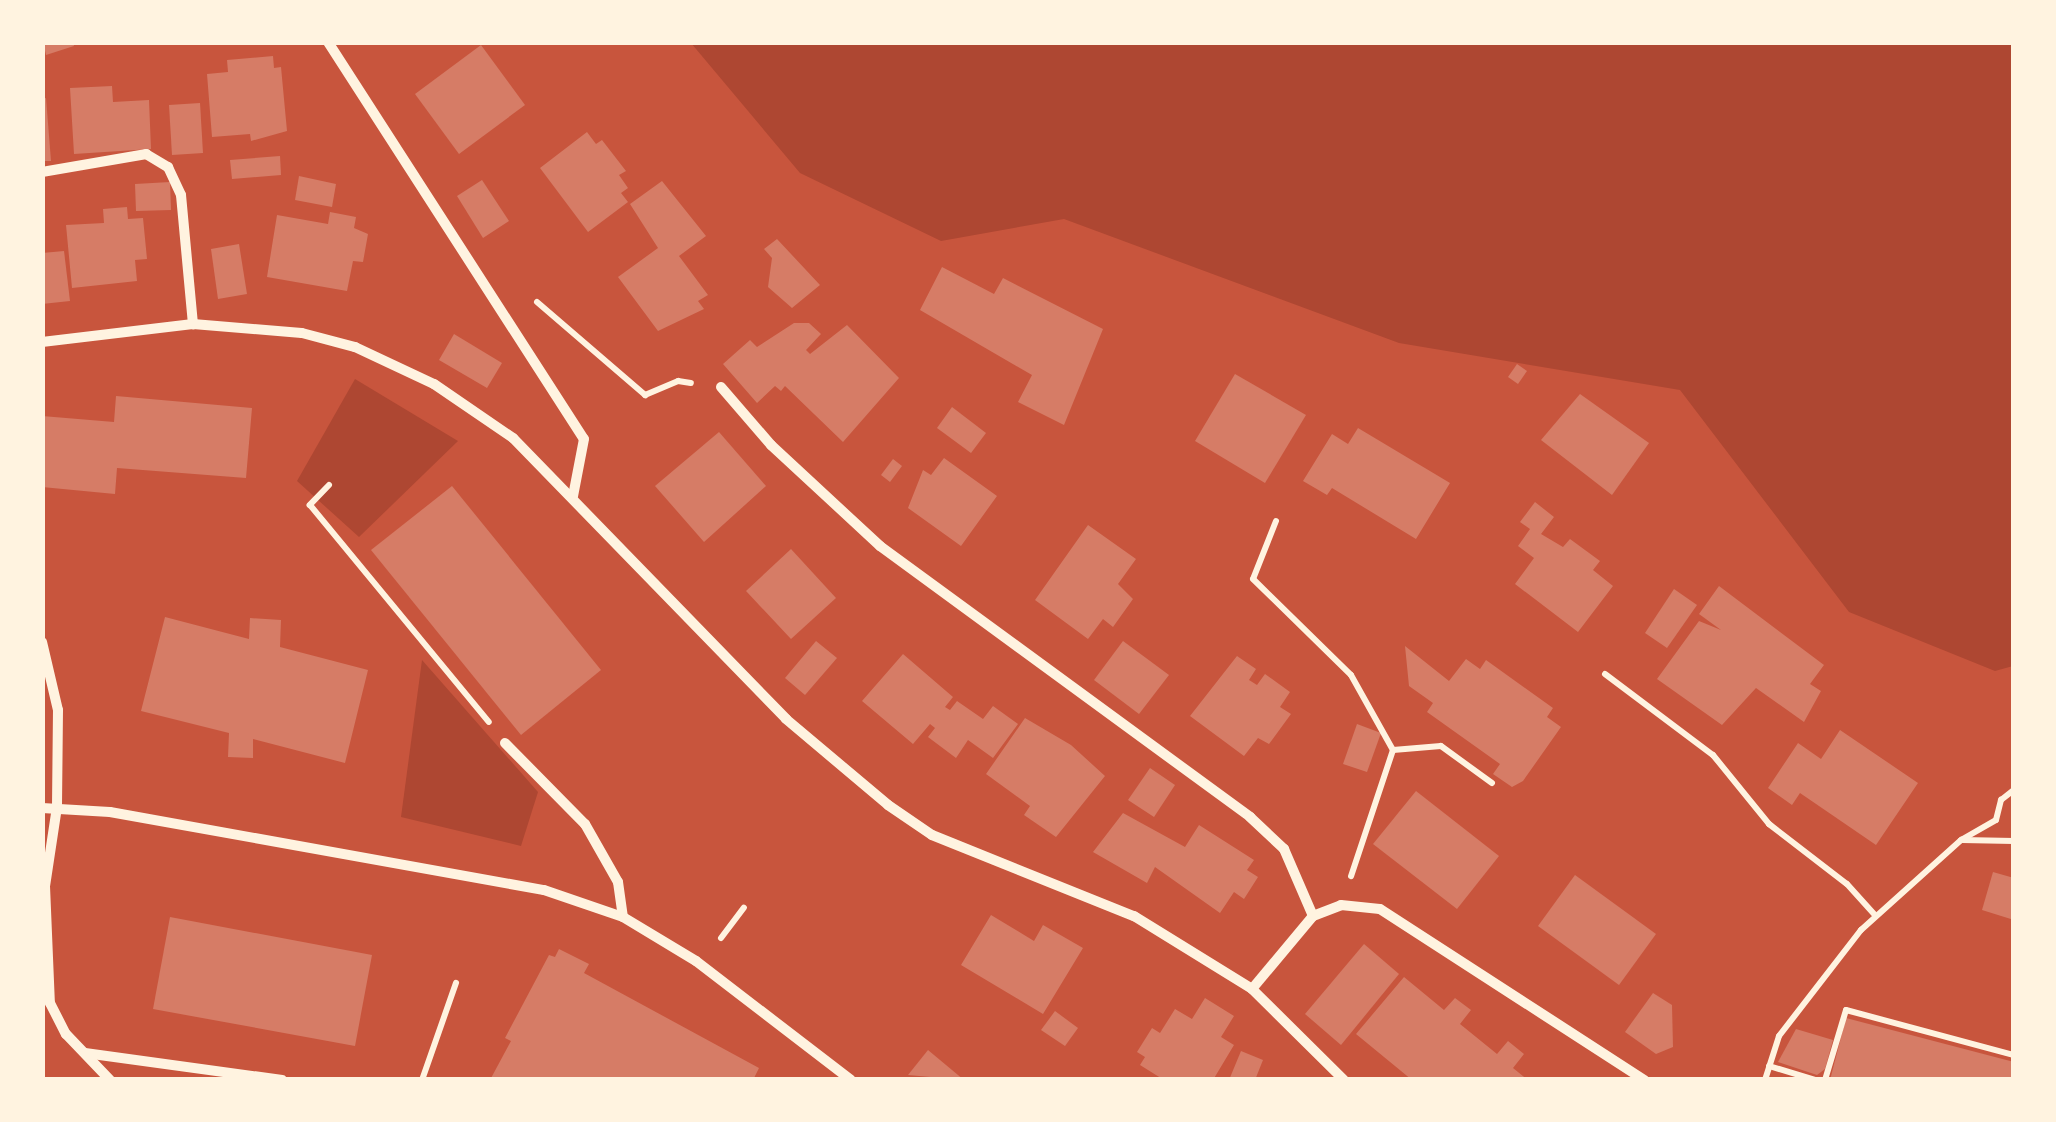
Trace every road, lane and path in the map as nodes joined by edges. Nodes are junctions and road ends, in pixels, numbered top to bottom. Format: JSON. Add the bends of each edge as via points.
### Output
{"nodes":[{"id":1,"x":328,"y":42,"type":"edge"},
{"id":2,"x":42,"y":172,"type":"edge"},
{"id":3,"x":193,"y":324,"type":"junction"},
{"id":4,"x":560,"y":325,"type":"dead end"},
{"id":5,"x":42,"y":342,"type":"edge"},
{"id":6,"x":721,"y":387,"type":"joint"},
{"id":7,"x":329,"y":485,"type":"dead end"},
{"id":8,"x":573,"y":496,"type":"junction"},
{"id":9,"x":1276,"y":521,"type":"dead end"},
{"id":10,"x":42,"y":642,"type":"edge"},
{"id":11,"x":1605,"y":674,"type":"dead end"},
{"id":12,"x":506,"y":743,"type":"joint"},
{"id":13,"x":1392,"y":750,"type":"junction"},
{"id":14,"x":1492,"y":783,"type":"dead end"},
{"id":15,"x":2014,"y":790,"type":"edge"},
{"id":16,"x":57,"y":807,"type":"junction"},
{"id":17,"x":42,"y":808,"type":"edge"},
{"id":18,"x":1961,"y":840,"type":"junction"},
{"id":19,"x":2014,"y":841,"type":"edge"},
{"id":20,"x":1341,"y":906,"type":"junction"},
{"id":21,"x":744,"y":908,"type":"dead end"},
{"id":22,"x":1875,"y":915,"type":"junction"},
{"id":23,"x":1314,"y":916,"type":"junction"},
{"id":24,"x":622,"y":917,"type":"junction"},
{"id":25,"x":721,"y":938,"type":"dead end"},
{"id":26,"x":456,"y":983,"type":"dead end"},
{"id":27,"x":1252,"y":989,"type":"junction"},
{"id":28,"x":84,"y":1053,"type":"junction"},
{"id":29,"x":2014,"y":1054,"type":"edge"},
{"id":30,"x":1769,"y":1066,"type":"junction"},
{"id":31,"x":110,"y":1080,"type":"edge"},
{"id":32,"x":282,"y":1080,"type":"edge"},
{"id":33,"x":422,"y":1080,"type":"edge"},
{"id":34,"x":852,"y":1080,"type":"edge"},
{"id":35,"x":1344,"y":1080,"type":"edge"},
{"id":36,"x":1644,"y":1080,"type":"edge"},
{"id":37,"x":1764,"y":1080,"type":"edge"},
{"id":38,"x":1815,"y":1080,"type":"edge"},
{"id":39,"x":1825,"y":1080,"type":"edge"}],
"edges":[{"from":1,"to":8,"type":"street","via":[[584,439]]},
{"from":2,"to":3,"type":"street","via":[[146,154],[168,167],[181,195]]},
{"from":3,"to":5,"type":"street"},
{"from":3,"to":8,"type":"street","via":[[302,333],[355,348],[450,394],[513,438]]},
{"from":4,"to":6,"type":"path","via":[[645,395],[678,380]]},
{"from":6,"to":23,"type":"street","via":[[771,445],[880,546],[1250,817],[1284,849]]},
{"from":7,"to":12,"type":"path","via":[[310,505]]},
{"from":8,"to":27,"type":"street","via":[[786,719],[888,805],[932,834],[1134,916]]},
{"from":9,"to":13,"type":"path","via":[[1253,579],[1350,675]]},
{"from":10,"to":16,"type":"street","via":[[58,710]]},
{"from":11,"to":22,"type":"path","via":[[1713,755],[1769,824]]},
{"from":12,"to":24,"type":"street","via":[[585,824],[618,882]]},
{"from":13,"to":14,"type":"path","via":[[1441,746]]},
{"from":13,"to":20,"type":"path"},
{"from":15,"to":18,"type":"path","via":[[2002,800],[1996,820]]},
{"from":16,"to":17,"type":"street"},
{"from":16,"to":24,"type":"street","via":[[503,878]]},
{"from":16,"to":28,"type":"street","via":[[45,886],[50,1003]]},
{"from":18,"to":19,"type":"path"},
{"from":18,"to":22,"type":"path"},
{"from":20,"to":23,"type":"street"},
{"from":20,"to":36,"type":"street","via":[[1380,909],[1414,926]]},
{"from":21,"to":25,"type":"path"},
{"from":22,"to":30,"type":"path","via":[[1779,1036]]},
{"from":23,"to":27,"type":"street"},
{"from":24,"to":34,"type":"street","via":[[696,961]]},
{"from":26,"to":33,"type":"path"},
{"from":27,"to":35,"type":"street"},
{"from":28,"to":31,"type":"street"},
{"from":28,"to":32,"type":"street"},
{"from":29,"to":39,"type":"path","via":[[1846,1010]]},
{"from":30,"to":37,"type":"path"},
{"from":30,"to":38,"type":"path"}]}
